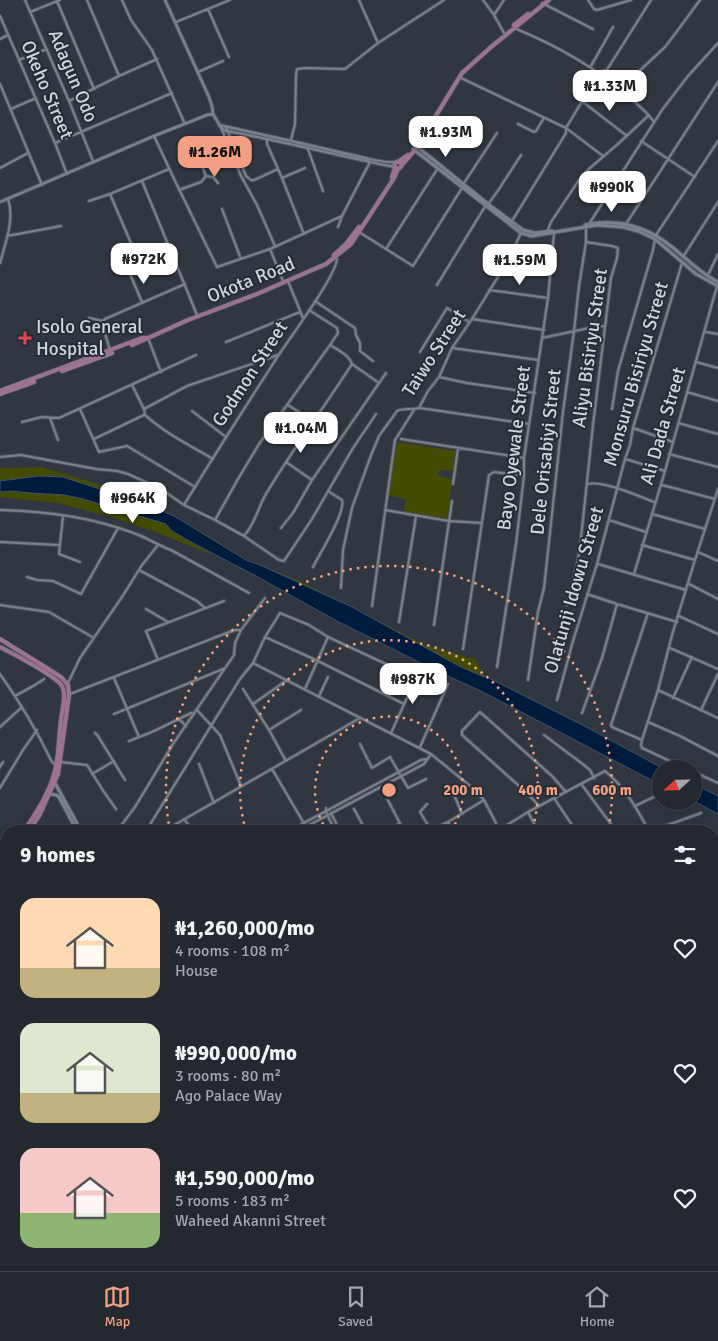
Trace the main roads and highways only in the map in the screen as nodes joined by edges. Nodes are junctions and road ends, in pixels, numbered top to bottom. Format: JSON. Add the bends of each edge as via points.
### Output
{"nodes":[{"id":1,"x":545,"y":2,"type":"edge"},
{"id":2,"x":415,"y":148,"type":"junction"},
{"id":3,"x":397,"y":166,"type":"junction"},
{"id":4,"x":462,"y":186,"type":"junction"},
{"id":5,"x":487,"y":205,"type":"junction"},
{"id":6,"x":587,"y":225,"type":"junction"},
{"id":7,"x":655,"y":238,"type":"junction"},
{"id":8,"x":316,"y":268,"type":"junction"},
{"id":9,"x":698,"y":269,"type":"junction"},
{"id":10,"x":694,"y":272,"type":"junction"},
{"id":11,"x":718,"y":285,"type":"edge"},
{"id":12,"x":148,"y":338,"type":"junction"},
{"id":13,"x":0,"y":393,"type":"edge"},
{"id":14,"x":1,"y":641,"type":"edge"},
{"id":15,"x":0,"y":647,"type":"edge"},
{"id":16,"x":55,"y":783,"type":"junction"},
{"id":17,"x":50,"y":794,"type":"junction"},
{"id":18,"x":28,"y":825,"type":"edge"},
{"id":19,"x":33,"y":825,"type":"edge"},
{"id":20,"x":73,"y":825,"type":"edge"},
{"id":21,"x":78,"y":825,"type":"edge"}],
"edges":[{"from":1,"to":2,"type":"main road","name":"Okota Road","via":[[459,77]]},
{"from":1,"to":2,"type":"main road","name":"Okota Road","via":[[460,73]]},
{"from":2,"to":3,"type":"main road","name":"Okota Road"},
{"from":2,"to":4,"type":"main road"},
{"from":2,"to":4,"type":"main road","via":[[444,168]]},
{"from":3,"to":8,"type":"main road","name":"Okota Road","via":[[346,244]]},
{"from":3,"to":8,"type":"main road","name":"Okota Road","via":[[394,178],[351,244]]},
{"from":4,"to":5,"type":"main road"},
{"from":5,"to":6,"type":"main road","via":[[527,231],[538,233]]},
{"from":5,"to":6,"type":"main road","via":[[521,233],[532,236]]},
{"from":6,"to":7,"type":"main road","via":[[623,227]]},
{"from":6,"to":7,"type":"main road","via":[[626,224],[642,228]]},
{"from":7,"to":9,"type":"main road","via":[[671,246]]},
{"from":7,"to":10,"type":"main road"},
{"from":8,"to":12,"type":"main road","name":"Okota Road"},
{"from":9,"to":10,"type":"main road"},
{"from":9,"to":11,"type":"main road"},
{"from":10,"to":11,"type":"main road"},
{"from":12,"to":13,"type":"main road"},
{"from":12,"to":13,"type":"main road","name":"Okota Road"},
{"from":14,"to":16,"type":"main road","via":[[61,677],[68,685]]},
{"from":15,"to":18,"type":"main road","via":[[56,680],[64,695],[56,766],[47,792]]},
{"from":16,"to":17,"type":"main road"},
{"from":16,"to":21,"type":"main road"},
{"from":17,"to":19,"type":"main road"},
{"from":17,"to":20,"type":"main road","via":[[59,797]]}]}
